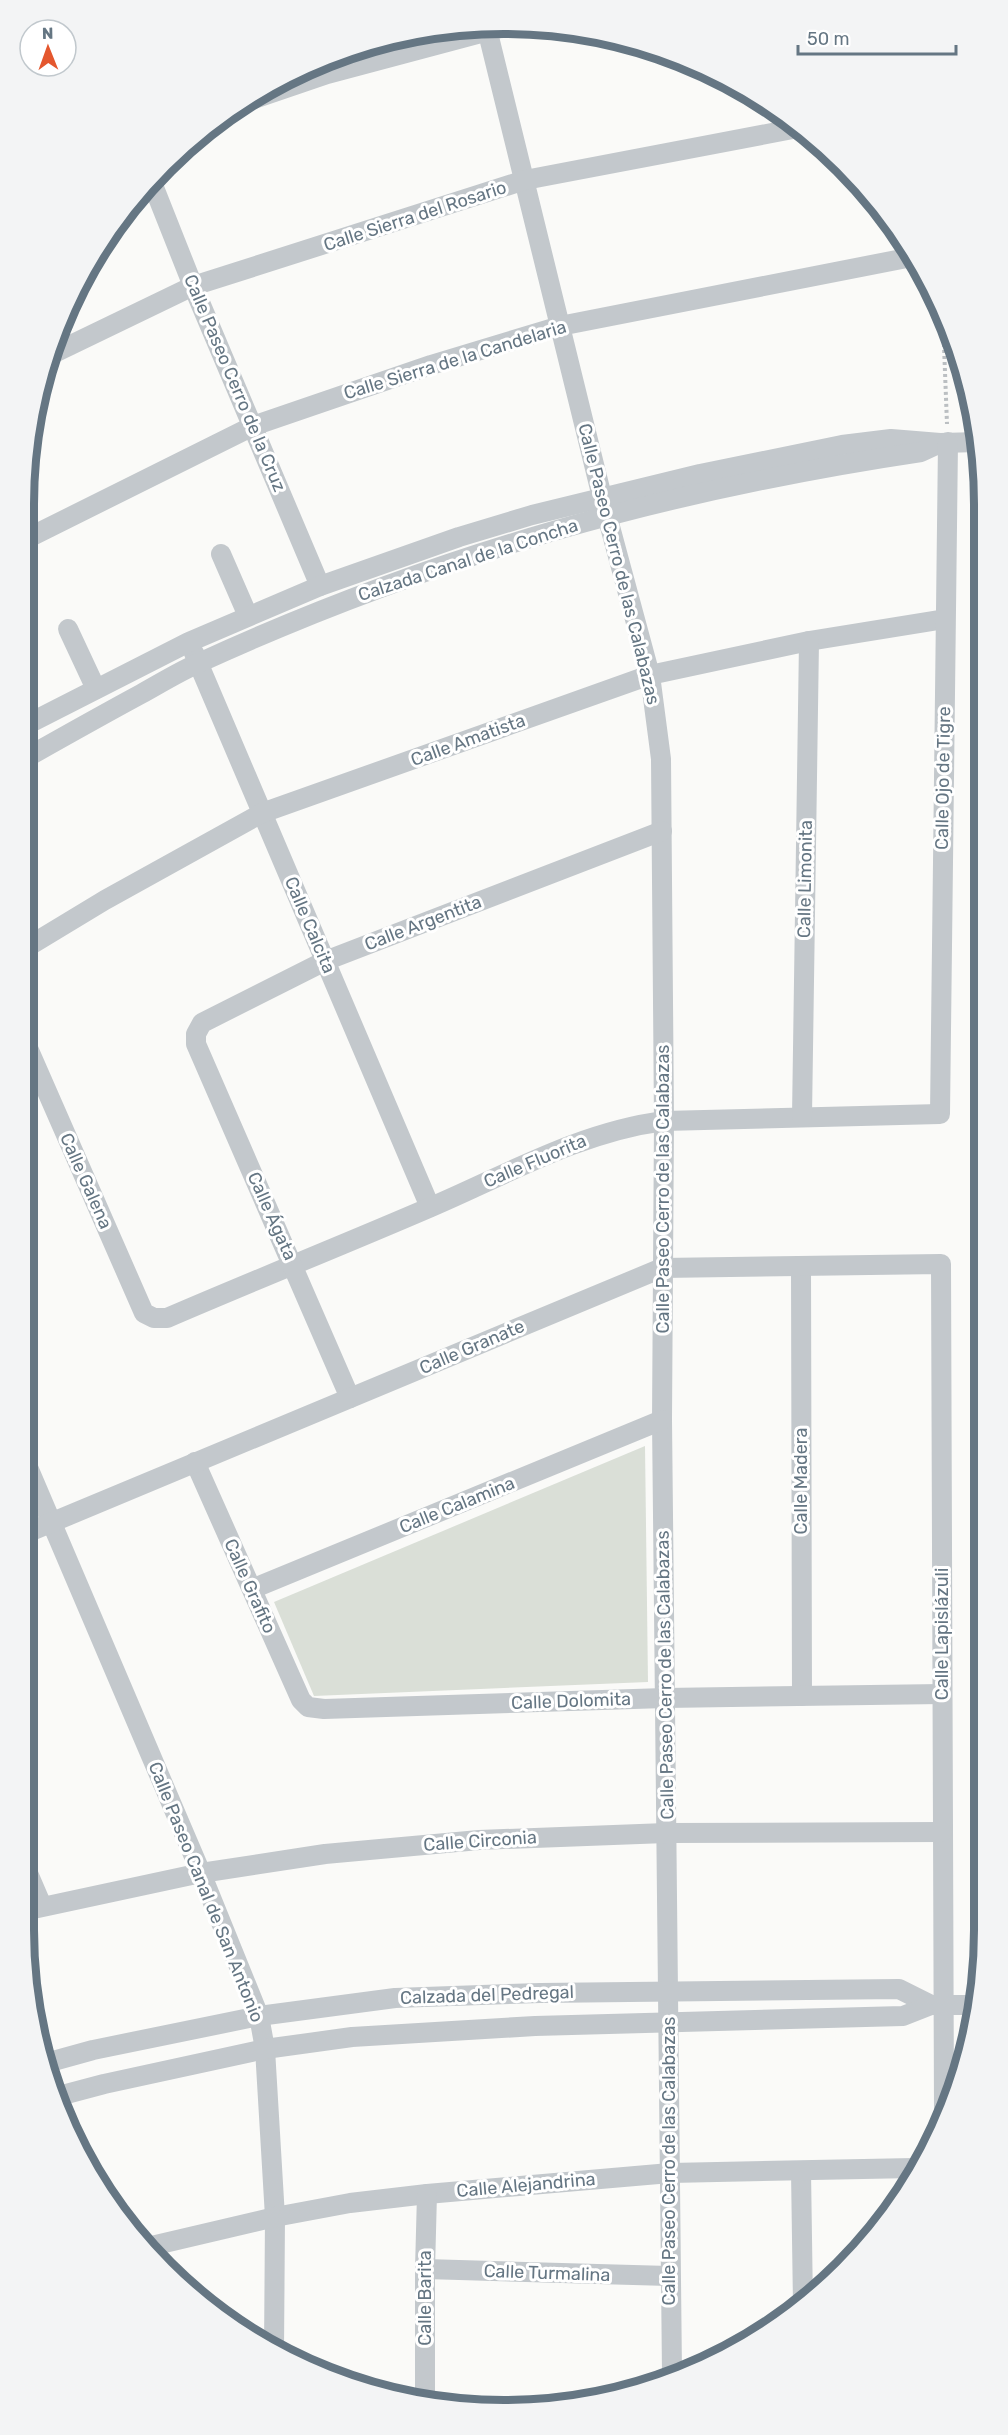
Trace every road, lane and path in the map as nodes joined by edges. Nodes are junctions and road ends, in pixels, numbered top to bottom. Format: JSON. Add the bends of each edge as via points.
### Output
{"nodes":[{"id":1,"x":488,"y":35,"type":"edge"},
{"id":2,"x":451,"y":38,"type":"edge"},
{"id":3,"x":290,"y":86,"type":"edge"},
{"id":4,"x":787,"y":130,"type":"edge"},
{"id":5,"x":525,"y":180,"type":"junction"},
{"id":6,"x":155,"y":190,"type":"edge"},
{"id":7,"x":904,"y":259,"type":"edge"},
{"id":8,"x":193,"y":286,"type":"junction"},
{"id":9,"x":560,"y":326,"type":"junction"},
{"id":10,"x":943,"y":338,"type":"edge"},
{"id":11,"x":60,"y":350,"type":"edge"},
{"id":12,"x":253,"y":426,"type":"junction"},
{"id":13,"x":944,"y":442,"type":"junction"},
{"id":14,"x":969,"y":442,"type":"edge"},
{"id":15,"x":604,"y":506,"type":"junction"},
{"id":16,"x":34,"y":535,"type":"edge"},
{"id":17,"x":221,"y":554,"type":"dead end"},
{"id":18,"x":320,"y":586,"type":"junction"},
{"id":19,"x":248,"y":616,"type":"junction"},
{"id":20,"x":945,"y":619,"type":"junction"},
{"id":21,"x":68,"y":629,"type":"dead end"},
{"id":22,"x":809,"y":641,"type":"junction"},
{"id":23,"x":189,"y":642,"type":"junction"},
{"id":24,"x":198,"y":663,"type":"junction"},
{"id":25,"x":650,"y":675,"type":"junction"},
{"id":26,"x":96,"y":688,"type":"junction"},
{"id":27,"x":34,"y":721,"type":"edge"},
{"id":28,"x":34,"y":753,"type":"edge"},
{"id":29,"x":262,"y":813,"type":"junction"},
{"id":30,"x":662,"y":831,"type":"junction"},
{"id":31,"x":34,"y":943,"type":"edge"},
{"id":32,"x":325,"y":961,"type":"junction"},
{"id":33,"x":196,"y":1035,"type":"joint"},
{"id":34,"x":34,"y":1062,"type":"edge"},
{"id":35,"x":940,"y":1114,"type":"joint"},
{"id":36,"x":802,"y":1117,"type":"junction"},
{"id":37,"x":664,"y":1120,"type":"junction"},
{"id":38,"x":430,"y":1207,"type":"junction"},
{"id":39,"x":293,"y":1264,"type":"junction"},
{"id":40,"x":941,"y":1264,"type":"joint"},
{"id":41,"x":801,"y":1266,"type":"junction"},
{"id":42,"x":662,"y":1268,"type":"junction"},
{"id":43,"x":154,"y":1318,"type":"joint"},
{"id":44,"x":350,"y":1398,"type":"junction"},
{"id":45,"x":662,"y":1420,"type":"junction"},
{"id":46,"x":195,"y":1462,"type":"junction"},
{"id":47,"x":34,"y":1482,"type":"edge"},
{"id":48,"x":51,"y":1523,"type":"junction"},
{"id":49,"x":34,"y":1530,"type":"edge"},
{"id":50,"x":252,"y":1588,"type":"junction"},
{"id":51,"x":942,"y":1694,"type":"junction"},
{"id":52,"x":802,"y":1696,"type":"junction"},
{"id":53,"x":665,"y":1698,"type":"junction"},
{"id":54,"x":308,"y":1707,"type":"joint"},
{"id":55,"x":942,"y":1832,"type":"junction"},
{"id":56,"x":666,"y":1833,"type":"junction"},
{"id":57,"x":201,"y":1873,"type":"junction"},
{"id":58,"x":34,"y":1908,"type":"edge"},
{"id":59,"x":668,"y":1991,"type":"junction"},
{"id":60,"x":938,"y":2005,"type":"junction"},
{"id":61,"x":967,"y":2005,"type":"edge"},
{"id":62,"x":259,"y":2016,"type":"junction"},
{"id":63,"x":668,"y":2021,"type":"junction"},
{"id":64,"x":265,"y":2049,"type":"junction"},
{"id":65,"x":53,"y":2061,"type":"edge"},
{"id":66,"x":64,"y":2095,"type":"edge"},
{"id":67,"x":943,"y":2097,"type":"edge"},
{"id":68,"x":910,"y":2168,"type":"edge"},
{"id":69,"x":801,"y":2171,"type":"junction"},
{"id":70,"x":670,"y":2173,"type":"junction"},
{"id":71,"x":427,"y":2194,"type":"junction"},
{"id":72,"x":275,"y":2217,"type":"junction"},
{"id":73,"x":155,"y":2245,"type":"edge"},
{"id":74,"x":425,"y":2269,"type":"junction"},
{"id":75,"x":669,"y":2276,"type":"junction"},
{"id":76,"x":803,"y":2293,"type":"edge"},
{"id":77,"x":274,"y":2341,"type":"edge"},
{"id":78,"x":672,"y":2370,"type":"edge"},
{"id":79,"x":425,"y":2393,"type":"edge"}],
"edges":[{"from":1,"to":5,"type":"street","name":"Calle Paseo Cerro de las Calabazas"},
{"from":2,"to":3,"type":"street"},
{"from":4,"to":5,"type":"street","name":"Calle Sierra del Rosario"},
{"from":5,"to":8,"type":"street","name":"Calle Sierra del Rosario"},
{"from":5,"to":9,"type":"street","name":"Calle Paseo Cerro de las Calabazas"},
{"from":6,"to":8,"type":"street","name":"Calle Paseo Cerro de la Cruz"},
{"from":7,"to":9,"type":"street","name":"Calle Sierra de la Candelaria"},
{"from":8,"to":11,"type":"street","name":"Calle Sierra del Rosario"},
{"from":8,"to":12,"type":"street","name":"Calle Paseo Cerro de la Cruz"},
{"from":9,"to":12,"type":"street","name":"Calle Sierra de la Candelaria"},
{"from":9,"to":15,"type":"street","name":"Calle Paseo Cerro de las Calabazas"},
{"from":10,"to":13,"type":"path"},
{"from":12,"to":16,"type":"street","name":"Calle Sierra de la Candelaria"},
{"from":12,"to":18,"type":"street","name":"Calle Paseo Cerro de la Cruz"},
{"from":13,"to":14,"type":"street","name":"Calzada Canal de la Concha"},
{"from":13,"to":15,"type":"street","name":"Calzada Canal de la Concha","via":[[891,439],[842,446],[711,471]]},
{"from":13,"to":20,"type":"street","name":"Calle Ojo de Tigre"},
{"from":15,"to":18,"type":"street","name":"Calzada Canal de la Concha","via":[[459,537]]},
{"from":15,"to":24,"type":"street","name":"Calzada Canal de la Concha","via":[[413,574]]},
{"from":15,"to":25,"type":"street","name":"Calle Paseo Cerro de las Calabazas"},
{"from":17,"to":19,"type":"street"},
{"from":18,"to":19,"type":"street","name":"Calzada Canal de la Concha"},
{"from":19,"to":23,"type":"street","name":"Calzada Canal de la Concha"},
{"from":20,"to":22,"type":"street","name":"Calle Amatista"},
{"from":20,"to":35,"type":"street","name":"Calle Ojo de Tigre"},
{"from":21,"to":26,"type":"street"},
{"from":22,"to":25,"type":"street","name":"Calle Amatista"},
{"from":22,"to":36,"type":"street","name":"Calle Limonita"},
{"from":23,"to":24,"type":"street","name":"Calle Calcita"},
{"from":23,"to":26,"type":"street","name":"Calzada Canal de la Concha"},
{"from":24,"to":28,"type":"street","name":"Calzada Canal de la Concha"},
{"from":24,"to":29,"type":"street","name":"Calle Calcita"},
{"from":25,"to":29,"type":"street","name":"Calle Amatista"},
{"from":25,"to":30,"type":"street","name":"Calle Paseo Cerro de las Calabazas","via":[[661,759]]},
{"from":26,"to":27,"type":"street","name":"Calzada Canal de la Concha"},
{"from":29,"to":31,"type":"street","name":"Calle Amatista"},
{"from":29,"to":32,"type":"street","name":"Calle Calcita"},
{"from":30,"to":32,"type":"street","name":"Calle Argentita"},
{"from":30,"to":37,"type":"street","name":"Calle Paseo Cerro de las Calabazas"},
{"from":32,"to":33,"type":"street","name":"Calle Argentita","via":[[202,1023]]},
{"from":32,"to":38,"type":"street","name":"Calle Calcita"},
{"from":33,"to":39,"type":"street","name":"Calle Ágata","via":[[196,1044]]},
{"from":34,"to":43,"type":"street","name":"Calle Galena","via":[[144,1312]]},
{"from":35,"to":36,"type":"street","name":"Calle Fluorita"},
{"from":36,"to":37,"type":"street","name":"Calle Fluorita"},
{"from":37,"to":38,"type":"street","name":"Calle Fluorita","via":[[600,1134]]},
{"from":37,"to":42,"type":"street","name":"Calle Paseo Cerro de las Calabazas"},
{"from":38,"to":39,"type":"street","name":"Calle Fluorita"},
{"from":39,"to":43,"type":"street","name":"Calle Fluorita","via":[[167,1318]]},
{"from":39,"to":44,"type":"street","name":"Calle Ágata"},
{"from":40,"to":41,"type":"street","name":"Calle Granate"},
{"from":40,"to":51,"type":"street","name":"Calle Lapislázuli"},
{"from":41,"to":42,"type":"street","name":"Calle Granate"},
{"from":41,"to":52,"type":"street","name":"Calle Madera"},
{"from":42,"to":44,"type":"street","name":"Calle Granate"},
{"from":42,"to":45,"type":"street","name":"Calle Paseo Cerro de las Calabazas"},
{"from":44,"to":46,"type":"street","name":"Calle Granate"},
{"from":45,"to":50,"type":"street","name":"Calle Calamina"},
{"from":45,"to":53,"type":"street","name":"Calle Paseo Cerro de las Calabazas"},
{"from":46,"to":48,"type":"street","name":"Calle Granate"},
{"from":46,"to":50,"type":"street","name":"Calle Grafito"},
{"from":47,"to":48,"type":"street","name":"Calle Paseo Canal de San Antonio"},
{"from":48,"to":49,"type":"street","name":"Calle Granate"},
{"from":48,"to":57,"type":"street","name":"Calle Paseo Canal de San Antonio"},
{"from":50,"to":54,"type":"street","name":"Calle Grafito","via":[[301,1700]]},
{"from":51,"to":52,"type":"street","name":"Calle Dolomita"},
{"from":51,"to":55,"type":"street","name":"Calle Lapislázuli"},
{"from":52,"to":53,"type":"street","name":"Calle Dolomita"},
{"from":53,"to":54,"type":"street","name":"Calle Dolomita"},
{"from":53,"to":56,"type":"street","name":"Calle Paseo Cerro de las Calabazas"},
{"from":55,"to":56,"type":"street","name":"Calle Circonia"},
{"from":55,"to":60,"type":"street","name":"Calle Lapislázuli"},
{"from":56,"to":57,"type":"street","name":"Calle Circonia","via":[[479,1840],[325,1854]]},
{"from":56,"to":59,"type":"street","name":"Calle Paseo Cerro de las Calabazas"},
{"from":57,"to":58,"type":"street","name":"Calle Circonia"},
{"from":57,"to":62,"type":"street","name":"Calle Paseo Canal de San Antonio"},
{"from":59,"to":60,"type":"street","name":"Calzada del Pedregal","via":[[899,1989]]},
{"from":59,"to":62,"type":"street","name":"Calzada del Pedregal","via":[[395,1998]]},
{"from":59,"to":63,"type":"street","name":"Calle Paseo Cerro de las Calabazas"},
{"from":60,"to":61,"type":"street","name":"Calzada del Pedregal"},
{"from":60,"to":63,"type":"street","name":"Calzada del Pedregal","via":[[903,2016]]},
{"from":60,"to":67,"type":"street","name":"Calle Lapislázuli"},
{"from":62,"to":64,"type":"street","name":"Calle Paseo Canal de San Antonio"},
{"from":62,"to":65,"type":"street","name":"Calzada del Pedregal"},
{"from":63,"to":64,"type":"street","name":"Calzada del Pedregal","via":[[352,2037]]},
{"from":63,"to":70,"type":"street","name":"Calle Paseo Cerro de las Calabazas"},
{"from":64,"to":66,"type":"street","name":"Calzada del Pedregal"},
{"from":64,"to":72,"type":"street","name":"Calle Paseo Canal de San Antonio"},
{"from":68,"to":69,"type":"street","name":"Calle Alejandrina"},
{"from":69,"to":70,"type":"street","name":"Calle Alejandrina"},
{"from":69,"to":76,"type":"street"},
{"from":70,"to":71,"type":"street","name":"Calle Alejandrina"},
{"from":70,"to":75,"type":"street","name":"Calle Paseo Cerro de las Calabazas"},
{"from":71,"to":72,"type":"street","name":"Calle Alejandrina"},
{"from":71,"to":74,"type":"street","name":"Calle Barita"},
{"from":72,"to":73,"type":"street","name":"Calle Alejandrina"},
{"from":72,"to":77,"type":"street","name":"Calle Paseo Canal de San Antonio"},
{"from":74,"to":75,"type":"street","name":"Calle Turmalina"},
{"from":74,"to":79,"type":"street","name":"Calle Barita"},
{"from":75,"to":78,"type":"street","name":"Calle Paseo Cerro de las Calabazas"}]}
